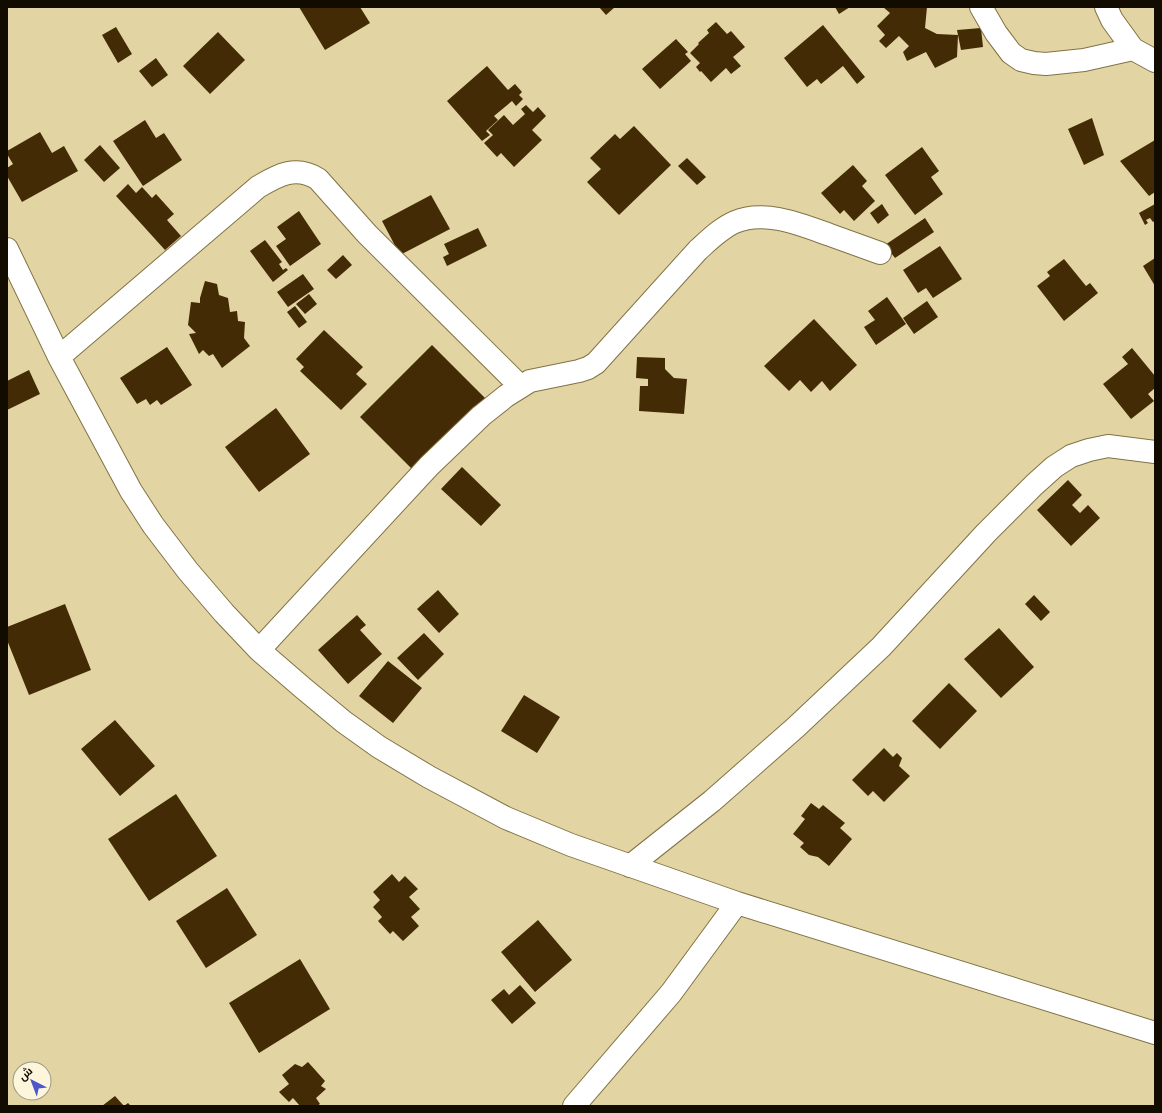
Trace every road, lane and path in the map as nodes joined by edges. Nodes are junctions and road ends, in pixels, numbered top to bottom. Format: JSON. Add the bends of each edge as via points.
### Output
{"nodes":[{"id":1,"x":981,"y":7,"type":"edge"},
{"id":2,"x":1106,"y":7,"type":"edge"},
{"id":3,"x":1133,"y":48,"type":"junction"},
{"id":4,"x":1155,"y":61,"type":"edge"},
{"id":5,"x":7,"y":249,"type":"edge"},
{"id":6,"x":880,"y":253,"type":"dead end"},
{"id":7,"x":59,"y":357,"type":"junction"},
{"id":8,"x":520,"y":386,"type":"junction"},
{"id":9,"x":1155,"y":452,"type":"edge"},
{"id":10,"x":259,"y":650,"type":"junction"},
{"id":11,"x":630,"y":866,"type":"junction"},
{"id":12,"x":737,"y":903,"type":"junction"},
{"id":13,"x":1155,"y":1033,"type":"edge"},
{"id":14,"x":574,"y":1106,"type":"edge"}],
"edges":[{"from":1,"to":3,"type":"street","via":[[1011,53],[1021,60],[1046,64],[1084,60]]},
{"from":2,"to":3,"type":"street","via":[[1112,20]]},
{"from":3,"to":4,"type":"street"},
{"from":5,"to":7,"type":"street"},
{"from":6,"to":8,"type":"street","via":[[784,220],[761,217],[735,222],[698,250],[596,363],[579,371],[540,378]]},
{"from":7,"to":8,"type":"street","via":[[258,187],[287,172],[301,172],[318,179],[367,234]]},
{"from":7,"to":10,"type":"street","via":[[131,491],[153,525],[188,571]]},
{"from":8,"to":10,"type":"street","via":[[481,416],[429,466]]},
{"from":9,"to":11,"type":"street","via":[[1108,446],[1072,456],[1054,467],[986,533],[881,647],[796,728]]},
{"from":10,"to":11,"type":"street","via":[[344,722],[429,777],[506,818]]},
{"from":11,"to":12,"type":"street"},
{"from":12,"to":13,"type":"street"},
{"from":12,"to":14,"type":"street","via":[[671,993]]}]}
